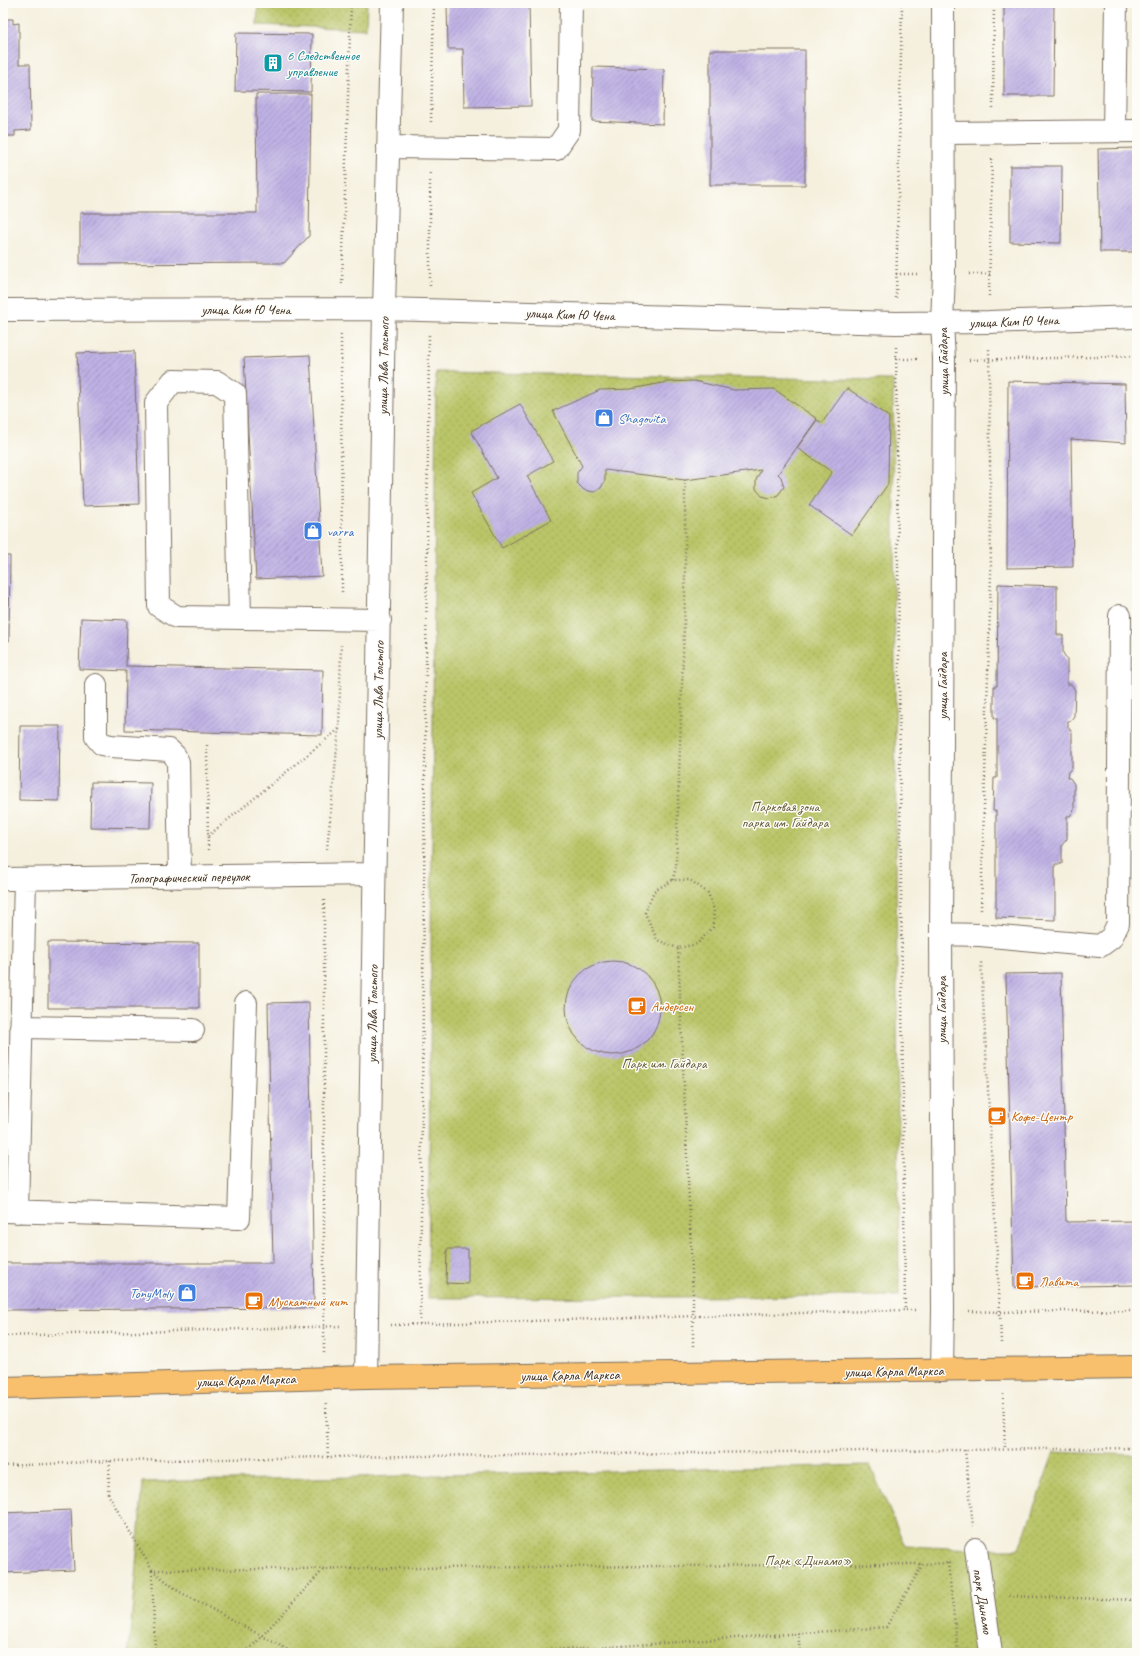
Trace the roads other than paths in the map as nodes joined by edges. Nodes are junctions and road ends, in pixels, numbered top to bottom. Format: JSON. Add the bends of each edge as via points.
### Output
{"nodes":[{"id":1,"x":392,"y":3,"type":"edge"},
{"id":2,"x":571,"y":3,"type":"edge"},
{"id":3,"x":943,"y":3,"type":"edge"},
{"id":4,"x":1116,"y":3,"type":"edge"},
{"id":5,"x":1114,"y":131,"type":"junction"},
{"id":6,"x":1137,"y":131,"type":"edge"},
{"id":7,"x":944,"y":133,"type":"junction"},
{"id":8,"x":388,"y":148,"type":"junction"},
{"id":9,"x":384,"y":309,"type":"junction"},
{"id":10,"x":3,"y":310,"type":"edge"},
{"id":11,"x":1137,"y":317,"type":"edge"},
{"id":12,"x":942,"y":323,"type":"junction"},
{"id":13,"x":1120,"y":616,"type":"dead end"},
{"id":14,"x":240,"y":618,"type":"junction"},
{"id":15,"x":380,"y":620,"type":"junction"},
{"id":16,"x":96,"y":685,"type":"dead end"},
{"id":17,"x":374,"y":874,"type":"junction"},
{"id":18,"x":180,"y":877,"type":"junction"},
{"id":19,"x":3,"y":879,"type":"edge"},
{"id":20,"x":25,"y":879,"type":"junction"},
{"id":21,"x":941,"y":934,"type":"junction"},
{"id":22,"x":246,"y":1003,"type":"dead end"},
{"id":23,"x":21,"y":1027,"type":"junction"},
{"id":24,"x":193,"y":1030,"type":"dead end"},
{"id":25,"x":11,"y":1101,"type":"edge"},
{"id":26,"x":10,"y":1211,"type":"edge"},
{"id":27,"x":1137,"y":1367,"type":"edge"},
{"id":28,"x":942,"y":1370,"type":"junction"},
{"id":29,"x":366,"y":1377,"type":"junction"},
{"id":30,"x":3,"y":1388,"type":"edge"},
{"id":31,"x":976,"y":1556,"type":"road end"},
{"id":32,"x":991,"y":1653,"type":"edge"}],
"edges":[{"from":1,"to":8,"type":"street","name":"улица Льва Толстого"},
{"from":2,"to":8,"type":"street","via":[[569,130],[556,149]]},
{"from":3,"to":7,"type":"street","name":"улица Гайдара"},
{"from":4,"to":5,"type":"street"},
{"from":5,"to":6,"type":"street"},
{"from":5,"to":7,"type":"street"},
{"from":7,"to":12,"type":"street","name":"улица Гайдара"},
{"from":8,"to":9,"type":"street","name":"улица Льва Толстого"},
{"from":9,"to":10,"type":"street","name":"улица Ким Ю Чена"},
{"from":9,"to":12,"type":"street","name":"улица Ким Ю Чена"},
{"from":9,"to":15,"type":"street","name":"улица Льва Толстого"},
{"from":11,"to":12,"type":"street","name":"улица Ким Ю Чена"},
{"from":12,"to":21,"type":"street","name":"улица Гайдара","via":[[944,359]]},
{"from":13,"to":21,"type":"street","via":[[1118,924],[1111,938],[1100,946]]},
{"from":14,"to":14,"type":"street","via":[[177,617],[159,606],[156,403],[173,382],[217,382],[235,394]]},
{"from":14,"to":15,"type":"street"},
{"from":15,"to":17,"type":"street","name":"улица Льва Толстого"},
{"from":16,"to":18,"type":"street","via":[[96,737],[102,744],[169,750],[176,756]]},
{"from":17,"to":18,"type":"street","name":"Топографический переулок"},
{"from":17,"to":29,"type":"street","name":"улица Льва Толстого"},
{"from":18,"to":20,"type":"street","name":"Топографический переулок"},
{"from":19,"to":20,"type":"street","name":"Топографический переулок"},
{"from":20,"to":23,"type":"street"},
{"from":21,"to":28,"type":"street","name":"улица Гайдара"},
{"from":22,"to":26,"type":"street","via":[[238,1218]]},
{"from":23,"to":24,"type":"street"},
{"from":23,"to":25,"type":"street"},
{"from":25,"to":26,"type":"street"},
{"from":27,"to":28,"type":"main road","name":"улица Карла Маркса"},
{"from":28,"to":29,"type":"main road","name":"улица Карла Маркса"},
{"from":29,"to":30,"type":"main road","name":"улица Карла Маркса"},
{"from":31,"to":32,"type":"street","name":"парк Динамо"}]}
